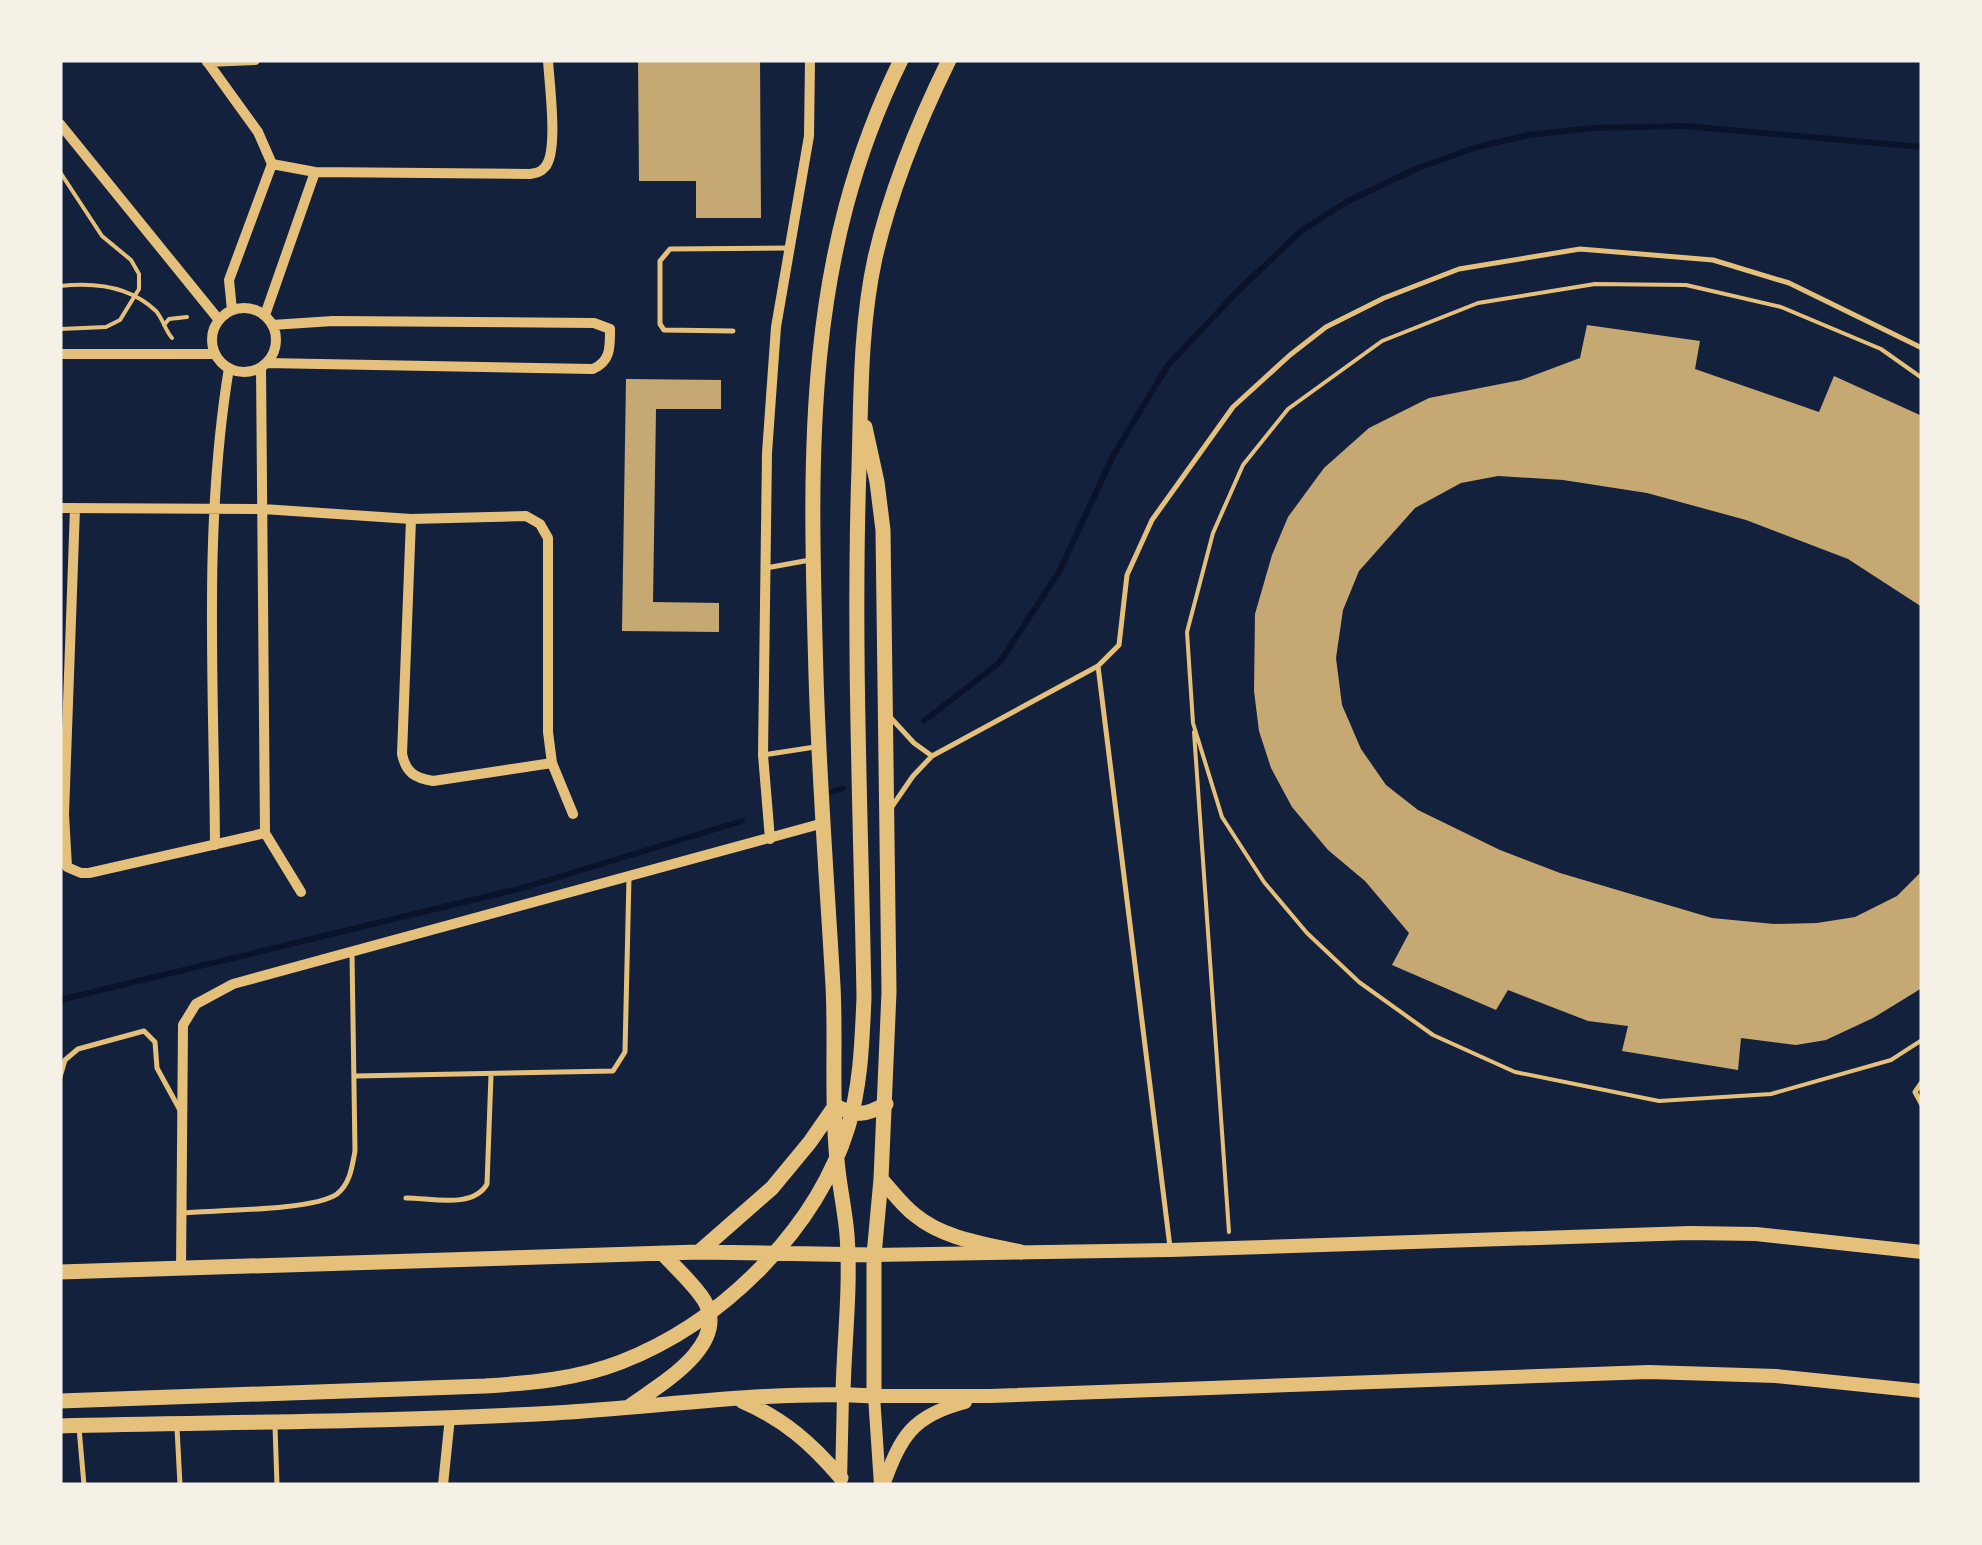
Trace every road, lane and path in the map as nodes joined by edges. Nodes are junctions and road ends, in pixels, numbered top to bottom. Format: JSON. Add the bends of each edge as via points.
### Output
{"nodes":[{"id":1,"x":255,"y":60,"type":"edge"},
{"id":2,"x":548,"y":60,"type":"edge"},
{"id":3,"x":810,"y":60,"type":"edge"},
{"id":4,"x":901,"y":60,"type":"edge"},
{"id":5,"x":950,"y":60,"type":"edge"},
{"id":6,"x":206,"y":61,"type":"edge"},
{"id":7,"x":60,"y":124,"type":"edge"},
{"id":8,"x":272,"y":164,"type":"junction"},
{"id":9,"x":60,"y":172,"type":"edge"},
{"id":10,"x":315,"y":172,"type":"junction"},
{"id":11,"x":788,"y":248,"type":"junction"},
{"id":12,"x":60,"y":286,"type":"edge"},
{"id":13,"x":136,"y":296,"type":"junction"},
{"id":14,"x":232,"y":310,"type":"junction"},
{"id":15,"x":188,"y":317,"type":"dead end"},
{"id":16,"x":218,"y":320,"type":"junction"},
{"id":17,"x":268,"y":320,"type":"junction"},
{"id":18,"x":164,"y":325,"type":"junction"},
{"id":19,"x":60,"y":328,"type":"edge"},
{"id":20,"x":733,"y":331,"type":"dead end"},
{"id":21,"x":179,"y":345,"type":"dead end"},
{"id":22,"x":1922,"y":348,"type":"edge"},
{"id":23,"x":60,"y":354,"type":"edge"},
{"id":24,"x":215,"y":354,"type":"junction"},
{"id":25,"x":264,"y":365,"type":"junction"},
{"id":26,"x":229,"y":368,"type":"junction"},
{"id":27,"x":1922,"y":378,"type":"edge"},
{"id":28,"x":861,"y":414,"type":"junction"},
{"id":29,"x":60,"y":508,"type":"edge"},
{"id":30,"x":75,"y":508,"type":"junction"},
{"id":31,"x":213,"y":508,"type":"junction"},
{"id":32,"x":263,"y":509,"type":"junction"},
{"id":33,"x":411,"y":520,"type":"junction"},
{"id":34,"x":812,"y":560,"type":"junction"},
{"id":35,"x":764,"y":568,"type":"junction"},
{"id":36,"x":1098,"y":666,"type":"junction"},
{"id":37,"x":1194,"y":723,"type":"junction"},
{"id":38,"x":893,"y":732,"type":"junction"},
{"id":39,"x":818,"y":746,"type":"junction"},
{"id":40,"x":763,"y":755,"type":"junction"},
{"id":41,"x":932,"y":756,"type":"junction"},
{"id":42,"x":552,"y":763,"type":"junction"},
{"id":43,"x":62,"y":814,"type":"edge"},
{"id":44,"x":574,"y":814,"type":"dead end"},
{"id":45,"x":887,"y":815,"type":"junction"},
{"id":46,"x":820,"y":824,"type":"junction"},
{"id":47,"x":265,"y":833,"type":"junction"},
{"id":48,"x":770,"y":838,"type":"junction"},
{"id":49,"x":215,"y":845,"type":"junction"},
{"id":50,"x":629,"y":877,"type":"junction"},
{"id":51,"x":301,"y":892,"type":"dead end"},
{"id":52,"x":352,"y":951,"type":"junction"},
{"id":53,"x":1922,"y":1040,"type":"edge"},
{"id":54,"x":491,"y":1075,"type":"junction"},
{"id":55,"x":356,"y":1076,"type":"junction"},
{"id":56,"x":60,"y":1077,"type":"edge"},
{"id":57,"x":1922,"y":1082,"type":"edge"},
{"id":58,"x":886,"y":1104,"type":"junction"},
{"id":59,"x":1922,"y":1105,"type":"edge"},
{"id":60,"x":835,"y":1111,"type":"junction"},
{"id":61,"x":182,"y":1114,"type":"junction"},
{"id":62,"x":882,"y":1179,"type":"junction"},
{"id":63,"x":406,"y":1198,"type":"dead end"},
{"id":64,"x":181,"y":1213,"type":"junction"},
{"id":65,"x":1230,"y":1248,"type":"junction"},
{"id":66,"x":1170,"y":1250,"type":"junction"},
{"id":67,"x":699,"y":1252,"type":"junction"},
{"id":68,"x":1021,"y":1252,"type":"junction"},
{"id":69,"x":1922,"y":1252,"type":"edge"},
{"id":70,"x":662,"y":1253,"type":"junction"},
{"id":71,"x":846,"y":1254,"type":"junction"},
{"id":72,"x":874,"y":1255,"type":"junction"},
{"id":73,"x":181,"y":1270,"type":"junction"},
{"id":74,"x":60,"y":1272,"type":"edge"},
{"id":75,"x":1922,"y":1391,"type":"edge"},
{"id":76,"x":843,"y":1394,"type":"junction"},
{"id":77,"x":874,"y":1396,"type":"junction"},
{"id":78,"x":990,"y":1396,"type":"junction"},
{"id":79,"x":738,"y":1400,"type":"junction"},
{"id":80,"x":60,"y":1401,"type":"edge"},
{"id":81,"x":627,"y":1408,"type":"junction"},
{"id":82,"x":450,"y":1417,"type":"junction"},
{"id":83,"x":275,"y":1423,"type":"junction"},
{"id":84,"x":177,"y":1424,"type":"junction"},
{"id":85,"x":79,"y":1425,"type":"junction"},
{"id":86,"x":60,"y":1426,"type":"edge"},
{"id":87,"x":841,"y":1482,"type":"edge"},
{"id":88,"x":84,"y":1485,"type":"edge"},
{"id":89,"x":180,"y":1485,"type":"edge"},
{"id":90,"x":278,"y":1485,"type":"edge"},
{"id":91,"x":443,"y":1485,"type":"edge"},
{"id":92,"x":882,"y":1485,"type":"edge"}],
"edges":[{"from":1,"to":6,"type":"street"},
{"from":2,"to":10,"type":"street","via":[[547,166],[530,174]]},
{"from":3,"to":11,"type":"street","via":[[807,150]]},
{"from":4,"to":34,"type":"highway","via":[[864,144],[823,309]]},
{"from":5,"to":28,"type":"highway","via":[[896,186],[875,258]]},
{"from":6,"to":8,"type":"street","via":[[258,132]]},
{"from":7,"to":16,"type":"street"},
{"from":8,"to":10,"type":"street"},
{"from":8,"to":14,"type":"street","via":[[229,280]]},
{"from":9,"to":13,"type":"path","via":[[102,236],[140,274]]},
{"from":10,"to":17,"type":"street"},
{"from":11,"to":20,"type":"lane","via":[[663,253],[664,330]]},
{"from":11,"to":35,"type":"street","via":[[771,384]]},
{"from":12,"to":13,"type":"path","via":[[118,287]]},
{"from":13,"to":18,"type":"path"},
{"from":13,"to":19,"type":"path","via":[[120,320],[106,327]]},
{"from":14,"to":16,"type":"street"},
{"from":14,"to":17,"type":"street","via":[[249,308]]},
{"from":15,"to":18,"type":"path"},
{"from":16,"to":24,"type":"street"},
{"from":17,"to":25,"type":"street","via":[[275,345]]},
{"from":17,"to":25,"type":"street","via":[[594,323],[610,329],[610,348],[593,369]]},
{"from":18,"to":21,"type":"path"},
{"from":22,"to":36,"type":"lane","via":[[1788,283],[1713,260],[1580,249],[1458,269],[1326,328],[1233,407],[1152,520],[1127,575],[1119,646]]},
{"from":23,"to":24,"type":"street"},
{"from":24,"to":26,"type":"street"},
{"from":25,"to":26,"type":"street","via":[[245,372]]},
{"from":25,"to":32,"type":"street"},
{"from":26,"to":31,"type":"street"},
{"from":27,"to":37,"type":"path","via":[[1881,349],[1781,306],[1686,285],[1595,284],[1478,303],[1382,342],[1288,409],[1243,465],[1212,532],[1187,632]]},
{"from":28,"to":38,"type":"highway","via":[[883,530],[886,712]]},
{"from":28,"to":80,"type":"highway","via":[[861,1059],[848,1128],[824,1184],[781,1245],[698,1321],[622,1362],[538,1383]]},
{"from":29,"to":30,"type":"street"},
{"from":30,"to":31,"type":"street"},
{"from":30,"to":43,"type":"street"},
{"from":31,"to":32,"type":"street"},
{"from":31,"to":49,"type":"street"},
{"from":32,"to":33,"type":"street"},
{"from":32,"to":47,"type":"street"},
{"from":33,"to":42,"type":"street","via":[[526,516],[545,530]]},
{"from":33,"to":42,"type":"street","via":[[402,754],[407,770],[433,781]]},
{"from":34,"to":35,"type":"lane"},
{"from":34,"to":39,"type":"highway"},
{"from":35,"to":40,"type":"street"},
{"from":36,"to":41,"type":"lane"},
{"from":36,"to":66,"type":"lane"},
{"from":37,"to":53,"type":"path","via":[[1222,816],[1307,933],[1359,982],[1433,1035],[1515,1072],[1660,1101],[1771,1094],[1890,1060]]},
{"from":37,"to":65,"type":"path"},
{"from":38,"to":41,"type":"lane"},
{"from":38,"to":45,"type":"highway"},
{"from":39,"to":40,"type":"lane"},
{"from":39,"to":46,"type":"highway"},
{"from":40,"to":48,"type":"street"},
{"from":41,"to":45,"type":"lane"},
{"from":42,"to":44,"type":"street"},
{"from":43,"to":49,"type":"street","via":[[65,862],[80,874]]},
{"from":45,"to":58,"type":"highway"},
{"from":46,"to":48,"type":"street"},
{"from":46,"to":60,"type":"highway"},
{"from":47,"to":49,"type":"street"},
{"from":47,"to":51,"type":"street"},
{"from":48,"to":50,"type":"street"},
{"from":50,"to":52,"type":"street"},
{"from":50,"to":54,"type":"lane","via":[[625,1052],[619,1065],[606,1074]]},
{"from":52,"to":55,"type":"lane"},
{"from":52,"to":61,"type":"street","via":[[218,990],[196,1004],[183,1024]]},
{"from":54,"to":55,"type":"lane"},
{"from":54,"to":63,"type":"lane","via":[[482,1192],[464,1199]]},
{"from":55,"to":64,"type":"lane","via":[[355,1152],[339,1193],[308,1204]]},
{"from":56,"to":61,"type":"lane","via":[[70,1053],[144,1030],[155,1042],[157,1068]]},
{"from":57,"to":59,"type":"lane","via":[[1915,1092]]},
{"from":58,"to":60,"type":"highway","via":[[868,1114]]},
{"from":58,"to":62,"type":"highway"},
{"from":60,"to":67,"type":"highway","via":[[772,1188]]},
{"from":60,"to":71,"type":"highway"},
{"from":61,"to":64,"type":"street"},
{"from":62,"to":68,"type":"highway","via":[[929,1225]]},
{"from":62,"to":72,"type":"highway"},
{"from":64,"to":73,"type":"street"},
{"from":65,"to":66,"type":"main road"},
{"from":65,"to":69,"type":"main road","via":[[1690,1233]]},
{"from":66,"to":68,"type":"main road"},
{"from":67,"to":70,"type":"highway"},
{"from":67,"to":71,"type":"highway"},
{"from":68,"to":72,"type":"main road"},
{"from":70,"to":73,"type":"highway"},
{"from":70,"to":81,"type":"highway","via":[[704,1300],[708,1326],[690,1362]]},
{"from":71,"to":72,"type":"highway"},
{"from":71,"to":76,"type":"highway"},
{"from":72,"to":77,"type":"highway"},
{"from":73,"to":74,"type":"highway"},
{"from":75,"to":78,"type":"main road","via":[[1649,1372]]},
{"from":76,"to":77,"type":"highway"},
{"from":76,"to":79,"type":"highway"},
{"from":76,"to":87,"type":"street"},
{"from":77,"to":78,"type":"main road"},
{"from":77,"to":92,"type":"street"},
{"from":78,"to":92,"type":"main road","via":[[932,1413],[912,1428]]},
{"from":79,"to":81,"type":"highway"},
{"from":79,"to":87,"type":"highway","via":[[809,1441]]},
{"from":81,"to":82,"type":"highway"},
{"from":82,"to":83,"type":"highway"},
{"from":82,"to":91,"type":"street"},
{"from":83,"to":84,"type":"highway"},
{"from":83,"to":90,"type":"lane"},
{"from":84,"to":85,"type":"highway"},
{"from":84,"to":89,"type":"lane"},
{"from":85,"to":86,"type":"highway"},
{"from":85,"to":88,"type":"lane"}]}
